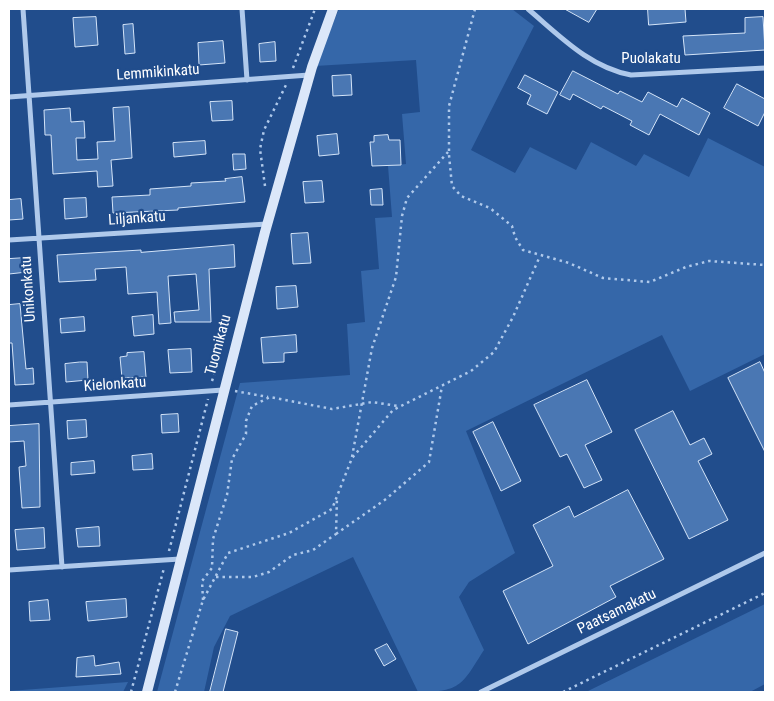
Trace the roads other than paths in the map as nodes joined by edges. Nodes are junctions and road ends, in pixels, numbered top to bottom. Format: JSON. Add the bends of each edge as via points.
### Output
{"nodes":[{"id":1,"x":23,"y":9,"type":"edge"},
{"id":2,"x":242,"y":9,"type":"edge"},
{"id":3,"x":332,"y":9,"type":"edge"},
{"id":4,"x":528,"y":9,"type":"edge"},
{"id":5,"x":765,"y":68,"type":"edge"},
{"id":6,"x":310,"y":75,"type":"junction"},
{"id":7,"x":247,"y":80,"type":"junction"},
{"id":8,"x":29,"y":95,"type":"junction"},
{"id":9,"x":9,"y":97,"type":"edge"},
{"id":10,"x":267,"y":224,"type":"junction"},
{"id":11,"x":38,"y":238,"type":"junction"},
{"id":12,"x":9,"y":240,"type":"edge"},
{"id":13,"x":223,"y":390,"type":"junction"},
{"id":14,"x":51,"y":402,"type":"junction"},
{"id":15,"x":9,"y":405,"type":"edge"},
{"id":16,"x":765,"y":553,"type":"edge"},
{"id":17,"x":180,"y":559,"type":"junction"},
{"id":18,"x":62,"y":567,"type":"junction"},
{"id":19,"x":9,"y":570,"type":"edge"},
{"id":20,"x":147,"y":692,"type":"edge"},
{"id":21,"x":480,"y":692,"type":"edge"}],
"edges":[{"from":1,"to":8,"type":"street","name":"Unikonkatu"},
{"from":2,"to":7,"type":"street"},
{"from":3,"to":6,"type":"street","name":"Tuomikatu"},
{"from":4,"to":5,"type":"street","name":"Puolakatu","via":[[579,53],[612,72],[631,75]]},
{"from":6,"to":7,"type":"street","name":"Lemmikinkatu"},
{"from":6,"to":10,"type":"street","name":"Tuomikatu"},
{"from":7,"to":8,"type":"street","name":"Lemmikinkatu"},
{"from":8,"to":9,"type":"street","name":"Lemmikinkatu"},
{"from":8,"to":11,"type":"street","name":"Unikonkatu"},
{"from":10,"to":11,"type":"street","name":"Liljankatu"},
{"from":10,"to":13,"type":"street","name":"Tuomikatu"},
{"from":11,"to":12,"type":"street","name":"Liljankatu"},
{"from":11,"to":14,"type":"street","name":"Unikonkatu"},
{"from":13,"to":14,"type":"street","name":"Kielonkatu"},
{"from":13,"to":17,"type":"street","name":"Tuomikatu"},
{"from":14,"to":15,"type":"street","name":"Kielonkatu"},
{"from":14,"to":18,"type":"street","name":"Unikonkatu"},
{"from":16,"to":21,"type":"street","name":"Paatsamakatu"},
{"from":17,"to":18,"type":"street"},
{"from":17,"to":20,"type":"street","name":"Tuomikatu"},
{"from":18,"to":19,"type":"street"}]}
